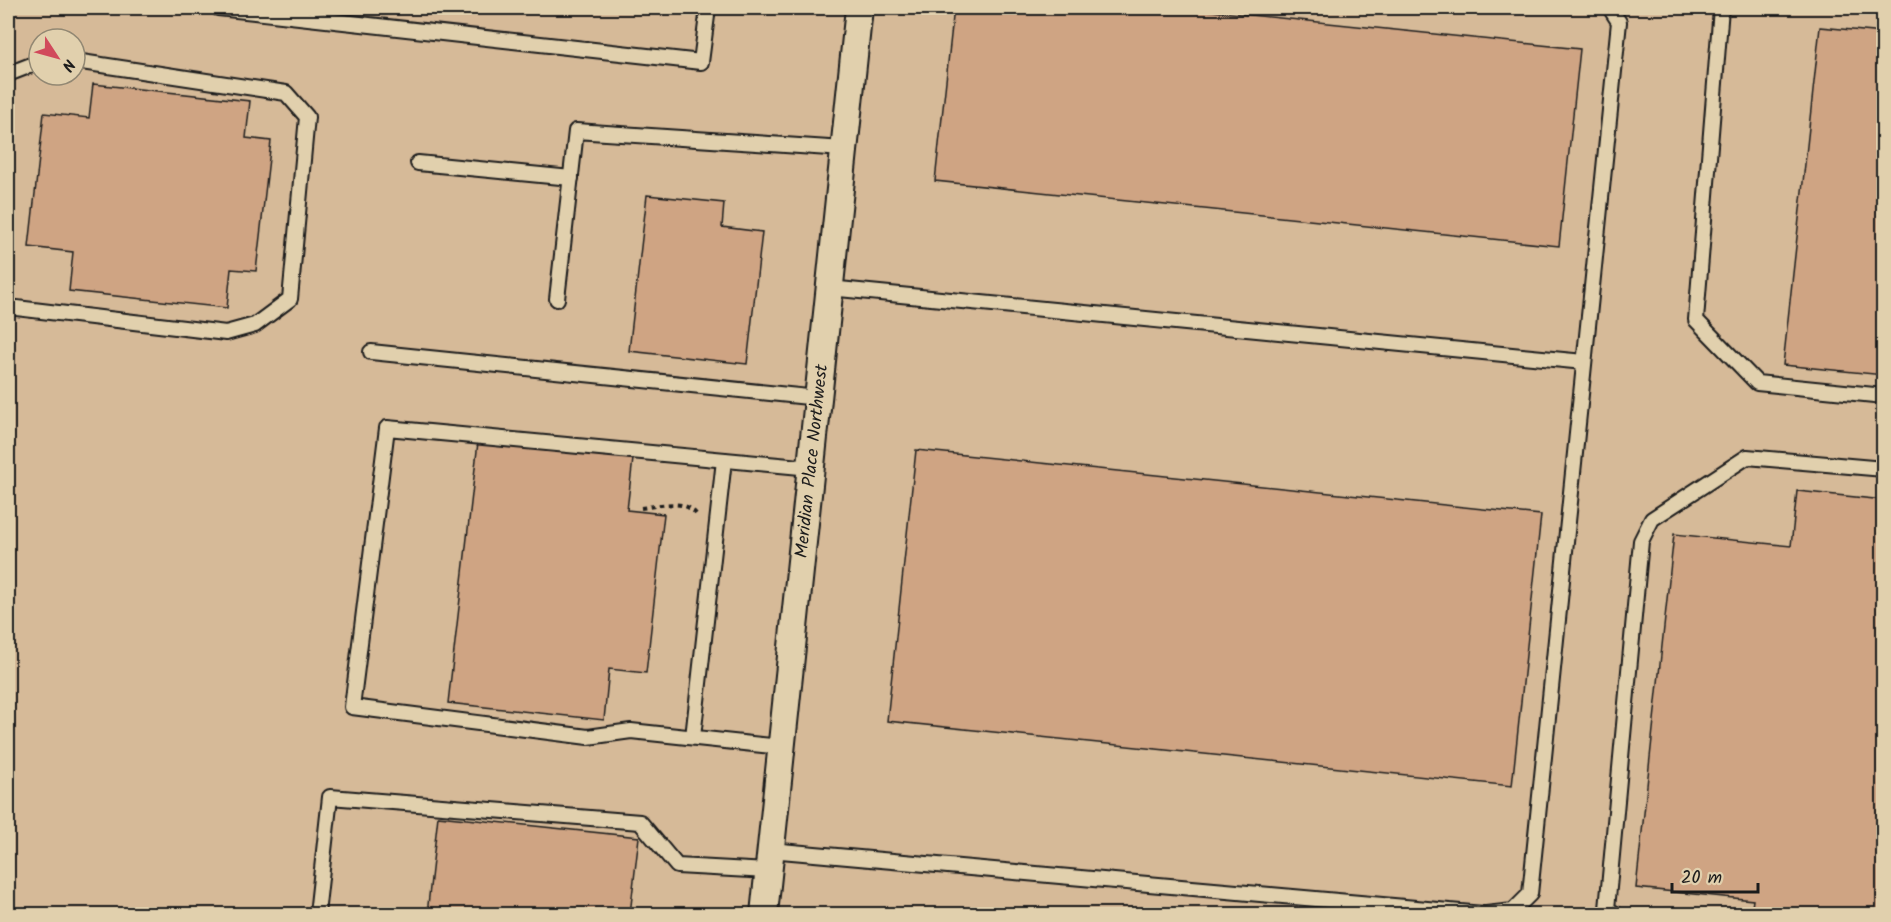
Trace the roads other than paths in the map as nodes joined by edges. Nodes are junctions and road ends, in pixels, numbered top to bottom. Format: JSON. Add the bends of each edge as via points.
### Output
{"nodes":[{"id":1,"x":218,"y":8,"type":"edge"},
{"id":2,"x":708,"y":8,"type":"edge"},
{"id":3,"x":859,"y":8,"type":"edge"},
{"id":4,"x":1610,"y":8,"type":"edge"},
{"id":5,"x":1721,"y":8,"type":"edge"},
{"id":6,"x":87,"y":63,"type":"edge"},
{"id":7,"x":27,"y":67,"type":"edge"},
{"id":8,"x":8,"y":75,"type":"edge"},
{"id":9,"x":844,"y":149,"type":"junction"},
{"id":10,"x":418,"y":163,"type":"dead end"},
{"id":11,"x":571,"y":178,"type":"junction"},
{"id":12,"x":829,"y":288,"type":"junction"},
{"id":13,"x":557,"y":299,"type":"dead end"},
{"id":14,"x":8,"y":307,"type":"edge"},
{"id":15,"x":371,"y":352,"type":"dead end"},
{"id":16,"x":1584,"y":362,"type":"junction"},
{"id":17,"x":1884,"y":396,"type":"edge"},
{"id":18,"x":818,"y":398,"type":"junction"},
{"id":19,"x":724,"y":459,"type":"junction"},
{"id":20,"x":811,"y":468,"type":"junction"},
{"id":21,"x":1884,"y":469,"type":"edge"},
{"id":22,"x":693,"y":737,"type":"junction"},
{"id":23,"x":782,"y":747,"type":"junction"},
{"id":24,"x":769,"y":861,"type":"junction"},
{"id":25,"x":317,"y":915,"type":"edge"},
{"id":26,"x":764,"y":915,"type":"edge"},
{"id":27,"x":1484,"y":915,"type":"edge"},
{"id":28,"x":1616,"y":915,"type":"edge"}],
"edges":[{"from":1,"to":2,"type":"lane","via":[[701,62]]},
{"from":3,"to":9,"type":"street","name":"Meridian Place Northwest"},
{"from":4,"to":16,"type":"lane","via":[[1619,22]]},
{"from":5,"to":17,"type":"lane","via":[[1696,320],[1757,383]]},
{"from":6,"to":14,"type":"lane","via":[[286,93],[307,117],[290,299],[255,324],[226,333]]},
{"from":7,"to":8,"type":"lane"},
{"from":9,"to":11,"type":"lane","via":[[576,131]]},
{"from":9,"to":12,"type":"street","name":"Meridian Place Northwest"},
{"from":10,"to":11,"type":"lane"},
{"from":11,"to":13,"type":"lane"},
{"from":12,"to":16,"type":"lane"},
{"from":12,"to":18,"type":"street","name":"Meridian Place Northwest"},
{"from":15,"to":18,"type":"lane"},
{"from":16,"to":27,"type":"lane","via":[[1530,894],[1513,911]]},
{"from":18,"to":20,"type":"street","name":"Meridian Place Northwest"},
{"from":19,"to":20,"type":"lane"},
{"from":19,"to":22,"type":"lane"},
{"from":19,"to":22,"type":"lane","via":[[387,428],[352,707],[588,737],[631,730]]},
{"from":20,"to":23,"type":"street","name":"Meridian Place Northwest"},
{"from":21,"to":28,"type":"lane","via":[[1747,457],[1652,519],[1641,541],[1638,565],[1607,909]]},
{"from":22,"to":23,"type":"lane"},
{"from":23,"to":24,"type":"street","name":"Meridian Place Northwest"},
{"from":24,"to":25,"type":"lane","via":[[677,866],[640,822],[330,797]]},
{"from":24,"to":26,"type":"street","name":"Meridian Place Northwest"},
{"from":24,"to":27,"type":"lane"}]}
